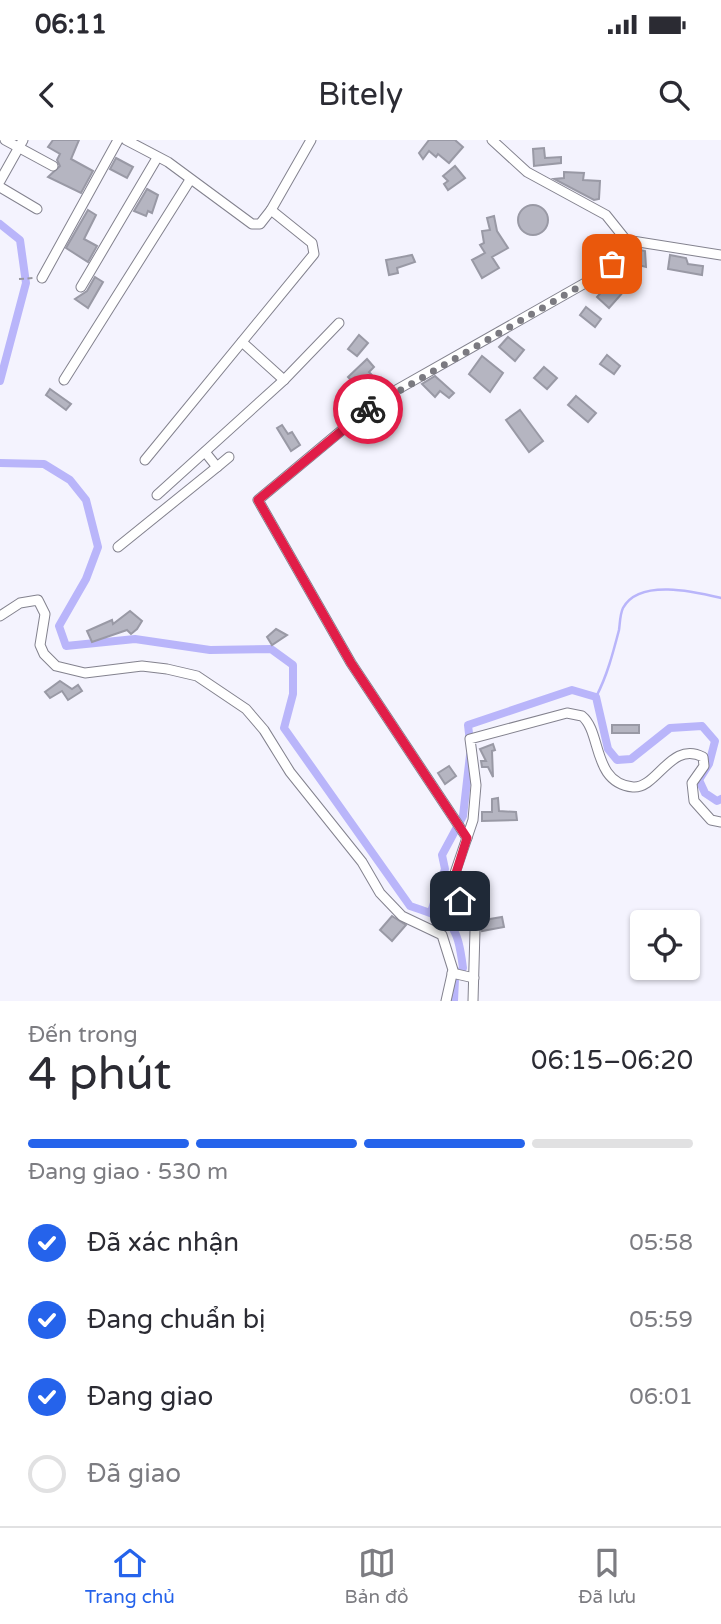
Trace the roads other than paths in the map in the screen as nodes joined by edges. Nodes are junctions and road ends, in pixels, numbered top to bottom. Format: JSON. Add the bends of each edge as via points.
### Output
{"nodes":[{"id":1,"x":5,"y":140,"type":"edge"},
{"id":2,"x":118,"y":140,"type":"edge"},
{"id":3,"x":126,"y":140,"type":"edge"},
{"id":4,"x":311,"y":140,"type":"edge"},
{"id":5,"x":492,"y":140,"type":"edge"},
{"id":6,"x":21,"y":144,"type":"edge"},
{"id":7,"x":157,"y":158,"type":"junction"},
{"id":8,"x":53,"y":166,"type":"dead end"},
{"id":9,"x":190,"y":180,"type":"junction"},
{"id":10,"x":0,"y":181,"type":"edge"},
{"id":11,"x":0,"y":187,"type":"edge"},
{"id":12,"x":37,"y":209,"type":"dead end"},
{"id":13,"x":271,"y":211,"type":"junction"},
{"id":14,"x":626,"y":240,"type":"junction"},
{"id":15,"x":721,"y":255,"type":"edge"},
{"id":16,"x":42,"y":278,"type":"road end"},
{"id":17,"x":81,"y":286,"type":"dead end"},
{"id":18,"x":339,"y":323,"type":"dead end"},
{"id":19,"x":242,"y":342,"type":"junction"},
{"id":20,"x":64,"y":380,"type":"dead end"},
{"id":21,"x":284,"y":380,"type":"junction"},
{"id":22,"x":205,"y":452,"type":"junction"},
{"id":23,"x":229,"y":457,"type":"dead end"},
{"id":24,"x":145,"y":460,"type":"dead end"},
{"id":25,"x":217,"y":467,"type":"junction"},
{"id":26,"x":158,"y":495,"type":"dead end"},
{"id":27,"x":118,"y":547,"type":"dead end"},
{"id":28,"x":0,"y":616,"type":"edge"},
{"id":29,"x":721,"y":822,"type":"edge"},
{"id":30,"x":467,"y":838,"type":"junction"},
{"id":31,"x":452,"y":973,"type":"junction"},
{"id":32,"x":474,"y":978,"type":"junction"},
{"id":33,"x":446,"y":1001,"type":"edge"},
{"id":34,"x":473,"y":1001,"type":"edge"}],
"edges":[{"from":1,"to":6,"type":"street"},
{"from":2,"to":16,"type":"street"},
{"from":3,"to":7,"type":"street"},
{"from":4,"to":13,"type":"street"},
{"from":5,"to":14,"type":"street","via":[[527,172],[606,215]]},
{"from":6,"to":8,"type":"street"},
{"from":6,"to":10,"type":"street"},
{"from":7,"to":9,"type":"street"},
{"from":7,"to":17,"type":"street"},
{"from":9,"to":13,"type":"street","via":[[252,224],[260,224]]},
{"from":9,"to":20,"type":"street"},
{"from":11,"to":12,"type":"street"},
{"from":13,"to":19,"type":"street","via":[[316,250]]},
{"from":14,"to":15,"type":"street"},
{"from":14,"to":30,"type":"street","via":[[601,274],[377,401],[258,500],[351,663]]},
{"from":18,"to":21,"type":"street"},
{"from":19,"to":21,"type":"street"},
{"from":19,"to":24,"type":"street"},
{"from":21,"to":22,"type":"street"},
{"from":22,"to":25,"type":"street"},
{"from":22,"to":26,"type":"street"},
{"from":23,"to":25,"type":"street"},
{"from":25,"to":27,"type":"street"},
{"from":28,"to":31,"type":"street","via":[[20,603],[38,600],[45,614],[40,645],[56,666],[85,673],[142,666],[167,668],[197,676],[246,709],[367,868],[380,893],[402,916],[442,935]]},
{"from":29,"to":30,"type":"street","via":[[711,820],[694,801],[692,783],[704,766],[703,757],[694,753],[679,756],[644,785],[630,787],[603,765],[587,720],[568,713],[470,739],[476,785]]},
{"from":30,"to":32,"type":"street","via":[[456,873],[460,901],[475,930]]},
{"from":31,"to":32,"type":"street"},
{"from":31,"to":33,"type":"street"},
{"from":32,"to":34,"type":"street"}]}
